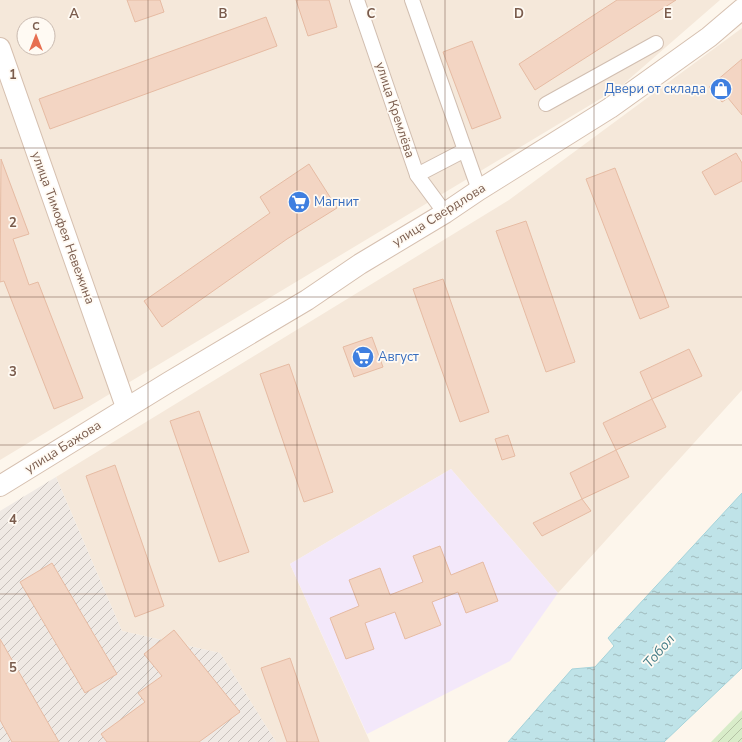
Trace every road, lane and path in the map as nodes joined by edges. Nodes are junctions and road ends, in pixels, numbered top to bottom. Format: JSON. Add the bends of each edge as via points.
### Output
{"nodes":[{"id":1,"x":357,"y":0,"type":"edge"},
{"id":2,"x":412,"y":0,"type":"edge"},
{"id":3,"x":742,"y":9,"type":"edge"},
{"id":4,"x":656,"y":43,"type":"dead end"},
{"id":5,"x":0,"y":48,"type":"edge"},
{"id":6,"x":546,"y":104,"type":"dead end"},
{"id":7,"x":464,"y":150,"type":"junction"},
{"id":8,"x":417,"y":175,"type":"junction"},
{"id":9,"x":479,"y":190,"type":"junction"},
{"id":10,"x":445,"y":213,"type":"junction"},
{"id":11,"x":126,"y":407,"type":"junction"},
{"id":12,"x":0,"y":486,"type":"edge"}],
"edges":[{"from":1,"to":8,"type":"street","name":"улица Кремлёва"},
{"from":2,"to":7,"type":"street"},
{"from":3,"to":9,"type":"main road","name":"улица Свердлова","via":[[709,37],[610,108]]},
{"from":4,"to":6,"type":"street"},
{"from":5,"to":11,"type":"main road","name":"улица Тимофея Невежина"},
{"from":7,"to":8,"type":"street"},
{"from":7,"to":9,"type":"street"},
{"from":8,"to":10,"type":"street","name":"улица Кремлёва"},
{"from":9,"to":10,"type":"main road","name":"улица Свердлова"},
{"from":10,"to":11,"type":"main road","name":"улица Свердлова","via":[[360,264],[307,300]]},
{"from":11,"to":12,"type":"main road","name":"улица Бажова"}]}
